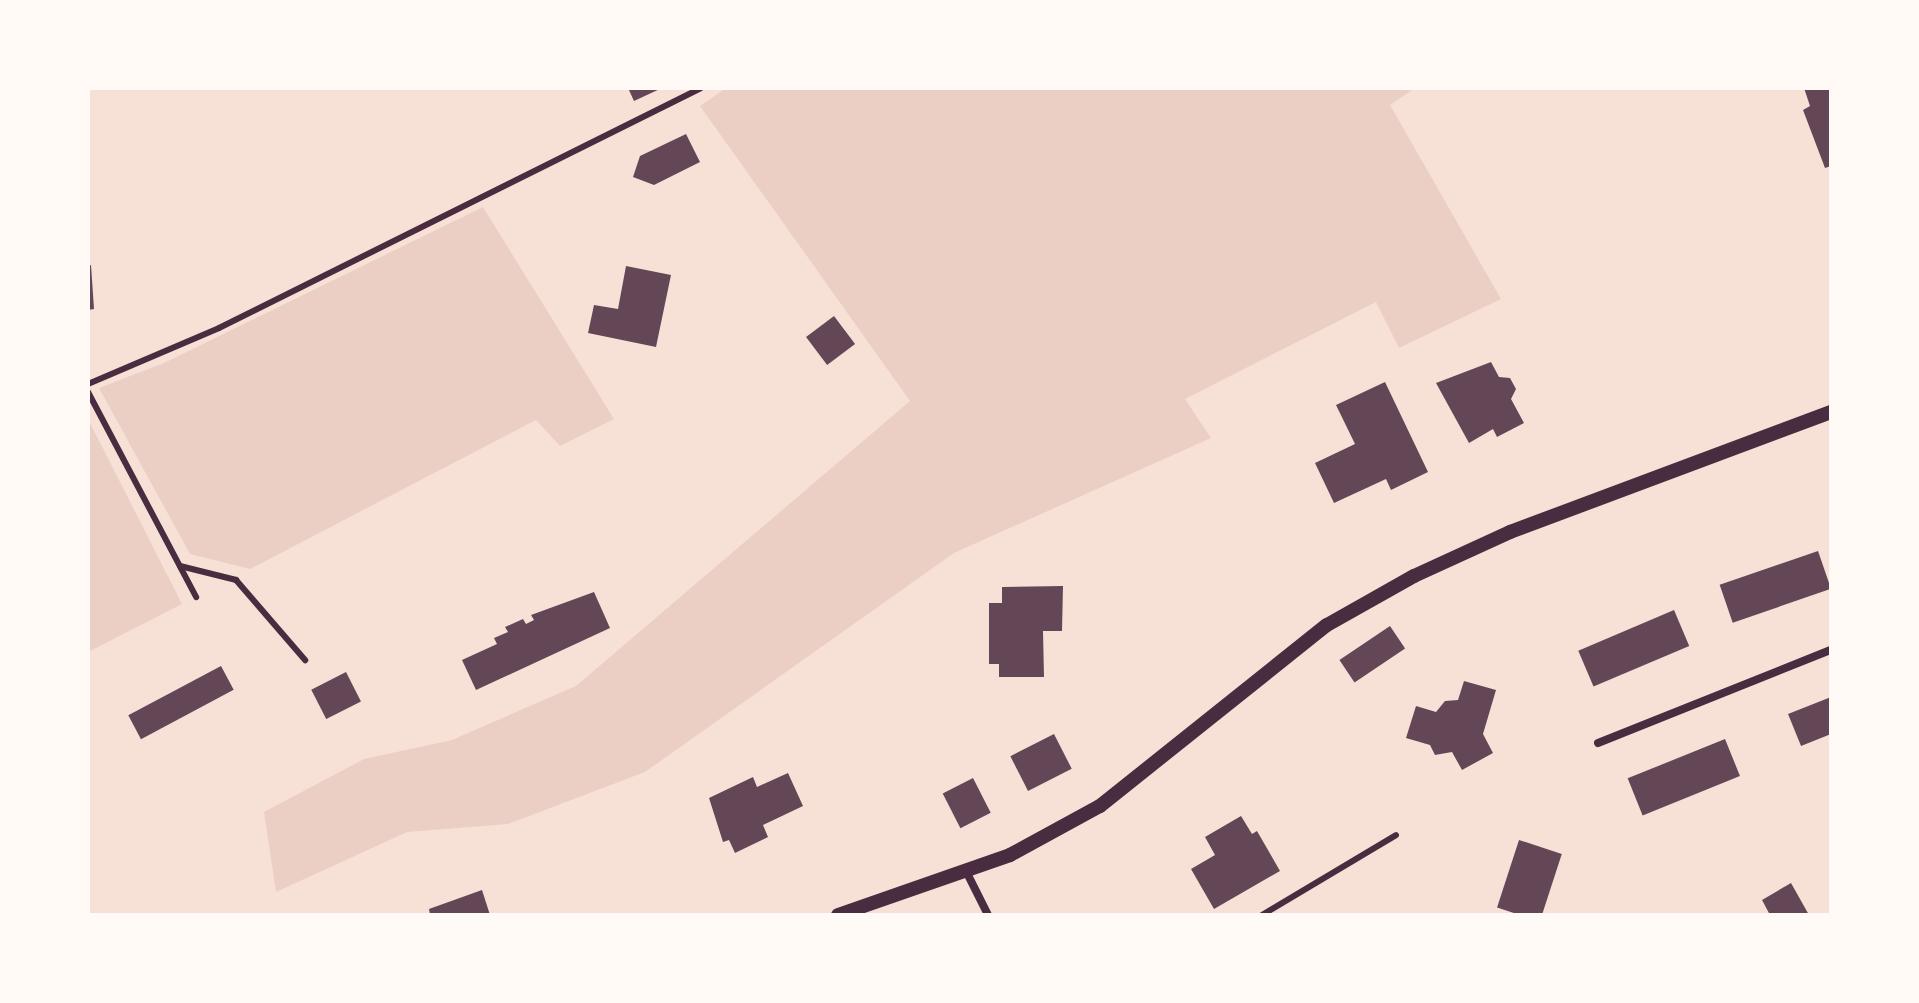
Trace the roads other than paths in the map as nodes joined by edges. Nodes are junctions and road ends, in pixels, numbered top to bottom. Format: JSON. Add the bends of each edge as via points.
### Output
{"nodes":[{"id":1,"x":701,"y":88,"type":"edge"},
{"id":2,"x":88,"y":384,"type":"edge"},
{"id":3,"x":88,"y":392,"type":"edge"},
{"id":4,"x":1831,"y":412,"type":"edge"},
{"id":5,"x":180,"y":566,"type":"junction"},
{"id":6,"x":196,"y":597,"type":"dead end"},
{"id":7,"x":1831,"y":650,"type":"edge"},
{"id":8,"x":305,"y":660,"type":"dead end"},
{"id":9,"x":1598,"y":743,"type":"dead end"},
{"id":10,"x":1396,"y":835,"type":"dead end"},
{"id":11,"x":967,"y":873,"type":"junction"},
{"id":12,"x":838,"y":915,"type":"edge"},
{"id":13,"x":988,"y":915,"type":"edge"},
{"id":14,"x":1262,"y":915,"type":"edge"}],
"edges":[{"from":1,"to":2,"type":"lane","via":[[219,328]]},
{"from":3,"to":5,"type":"lane"},
{"from":4,"to":11,"type":"street","via":[[1510,532],[1354,608],[1100,806]]},
{"from":5,"to":6,"type":"lane"},
{"from":5,"to":8,"type":"lane","via":[[236,580]]},
{"from":7,"to":9,"type":"street"},
{"from":10,"to":14,"type":"lane"},
{"from":11,"to":12,"type":"street"},
{"from":11,"to":13,"type":"street"}]}
